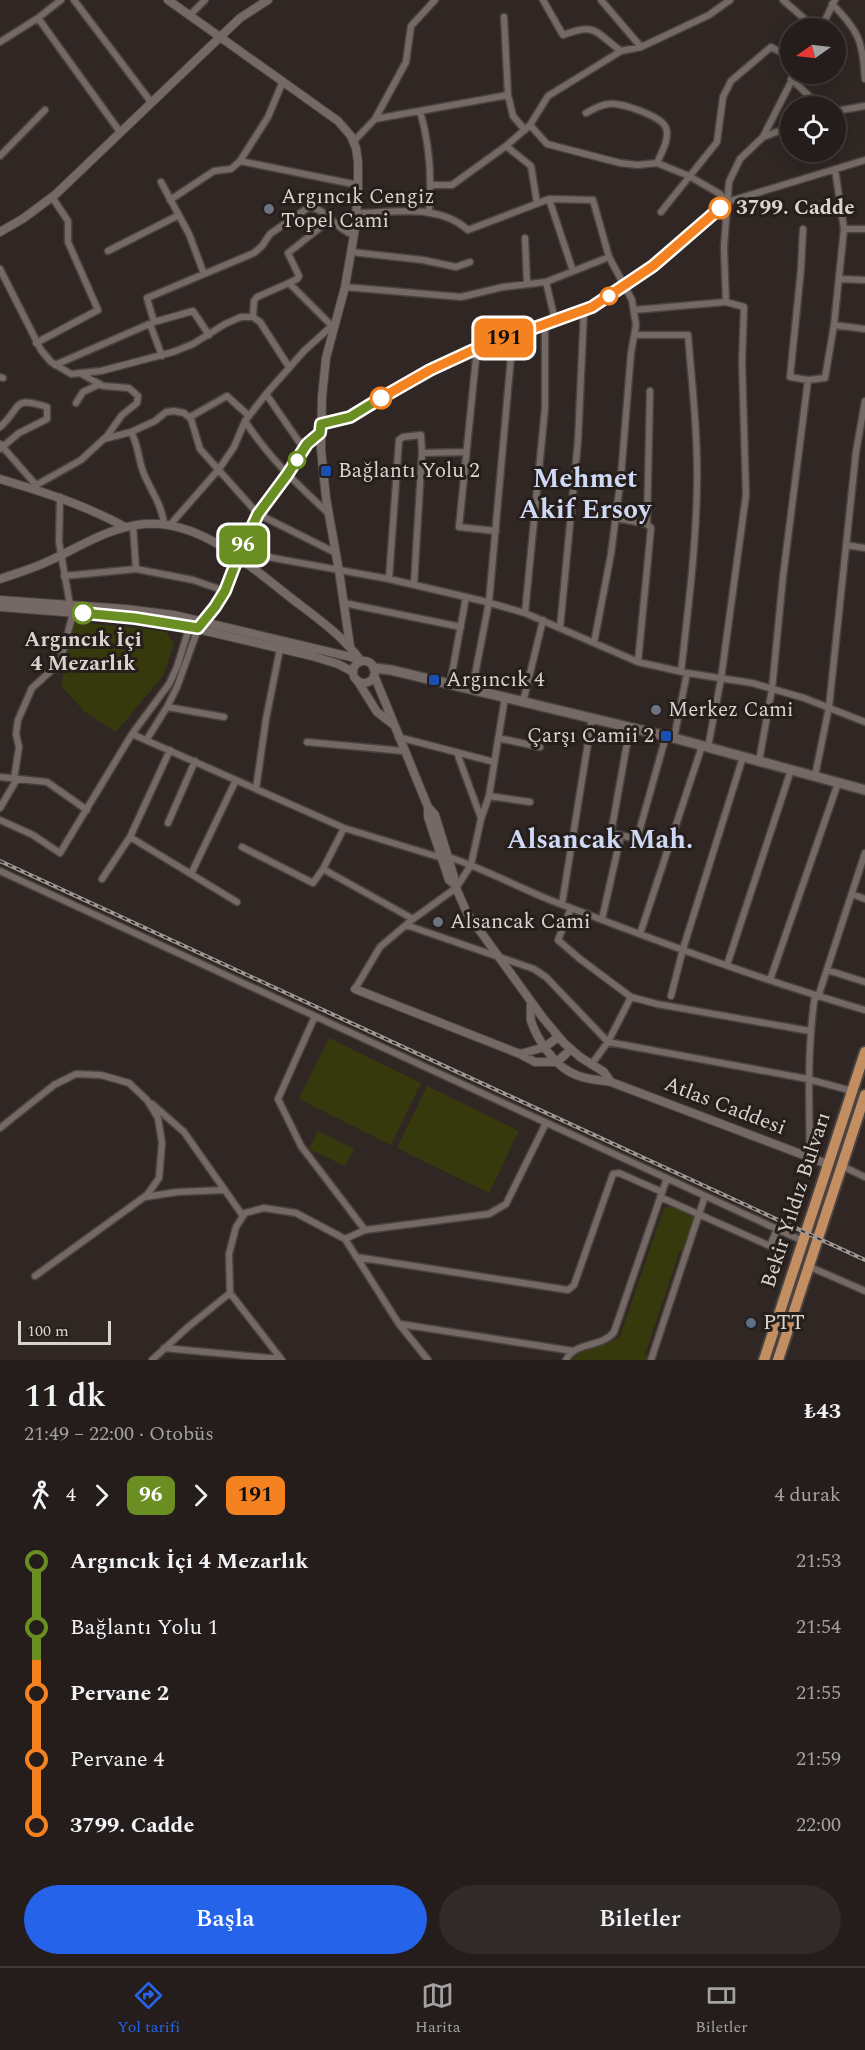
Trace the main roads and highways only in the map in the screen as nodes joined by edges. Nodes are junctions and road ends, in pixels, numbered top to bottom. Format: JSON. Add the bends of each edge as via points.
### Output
{"nodes":[{"id":1,"x":374,"y":671,"type":"road end"},
{"id":2,"x":865,"y":790,"type":"edge"},
{"id":3,"x":865,"y":1052,"type":"edge"},
{"id":4,"x":865,"y":1095,"type":"edge"},
{"id":5,"x":764,"y":1360,"type":"edge"},
{"id":6,"x":778,"y":1360,"type":"edge"}],
"edges":[{"from":1,"to":2,"type":"main road","via":[[450,684],[592,718]]},
{"from":3,"to":5,"type":"main road","name":"Bekir Yıldız Bulvarı"},
{"from":4,"to":6,"type":"main road","name":"Bekir Yıldız Bulvarı"}]}
